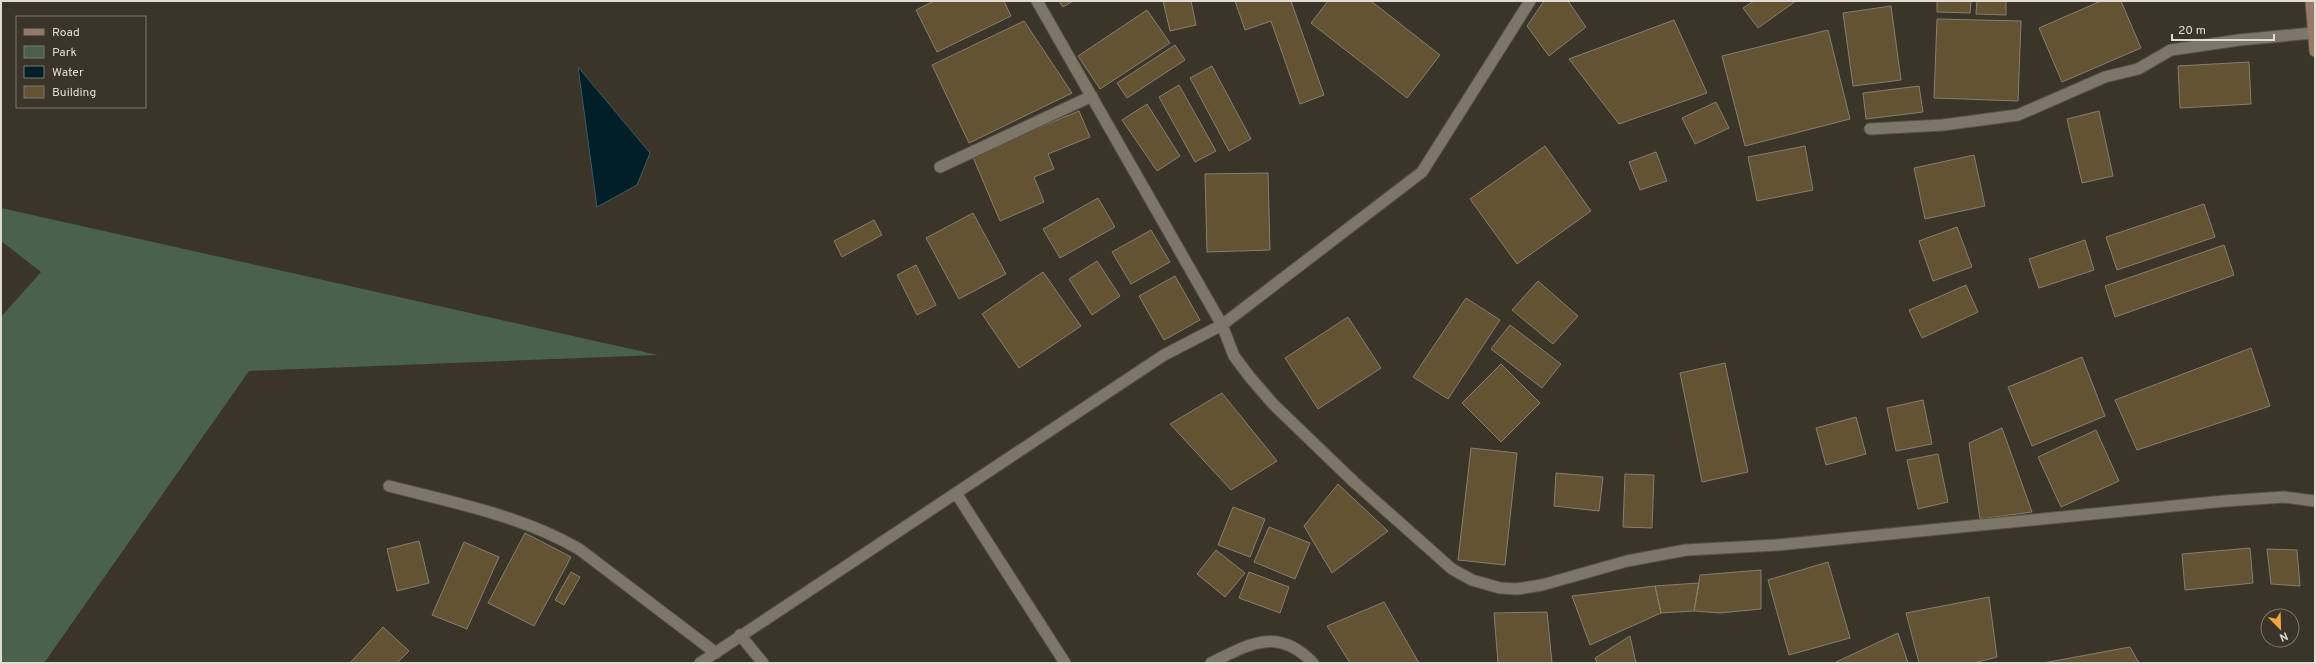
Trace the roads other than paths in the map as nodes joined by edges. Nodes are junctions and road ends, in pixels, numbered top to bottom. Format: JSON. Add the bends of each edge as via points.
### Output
{"nodes":[{"id":1,"x":1038,"y":1,"type":"edge"},
{"id":2,"x":1530,"y":1,"type":"edge"},
{"id":3,"x":2310,"y":1,"type":"edge"},
{"id":4,"x":2313,"y":33,"type":"junction"},
{"id":5,"x":2315,"y":51,"type":"edge"},
{"id":6,"x":1092,"y":96,"type":"junction"},
{"id":7,"x":1870,"y":129,"type":"dead end"},
{"id":8,"x":940,"y":167,"type":"dead end"},
{"id":9,"x":1222,"y":325,"type":"junction"},
{"id":10,"x":389,"y":486,"type":"dead end"},
{"id":11,"x":956,"y":493,"type":"junction"},
{"id":12,"x":2315,"y":501,"type":"edge"},
{"id":13,"x":740,"y":635,"type":"junction"},
{"id":14,"x":716,"y":653,"type":"junction"},
{"id":15,"x":700,"y":663,"type":"edge"},
{"id":16,"x":763,"y":663,"type":"edge"},
{"id":17,"x":1065,"y":663,"type":"edge"},
{"id":18,"x":1211,"y":663,"type":"edge"},
{"id":19,"x":1313,"y":663,"type":"edge"}],
"edges":[{"from":1,"to":6,"type":"street"},
{"from":2,"to":9,"type":"street","via":[[1422,172]]},
{"from":3,"to":4,"type":"main road"},
{"from":4,"to":5,"type":"main road"},
{"from":4,"to":7,"type":"street","via":[[2171,50],[2138,69],[2105,77],[2018,115],[1943,125]]},
{"from":6,"to":8,"type":"street"},
{"from":6,"to":9,"type":"street"},
{"from":9,"to":11,"type":"street","via":[[1164,355]]},
{"from":9,"to":12,"type":"street","via":[[1234,356],[1249,376],[1354,482],[1452,569],[1472,580],[1500,588],[1516,589],[1542,585],[1627,561],[1686,550],[1778,546],[2225,501],[2284,497]]},
{"from":10,"to":14,"type":"street","via":[[512,518],[562,539],[579,549]]},
{"from":11,"to":13,"type":"street"},
{"from":11,"to":17,"type":"street"},
{"from":13,"to":14,"type":"street"},
{"from":13,"to":16,"type":"street"},
{"from":14,"to":15,"type":"street"},
{"from":18,"to":19,"type":"street","via":[[1257,642],[1270,641],[1284,642]]}]}
